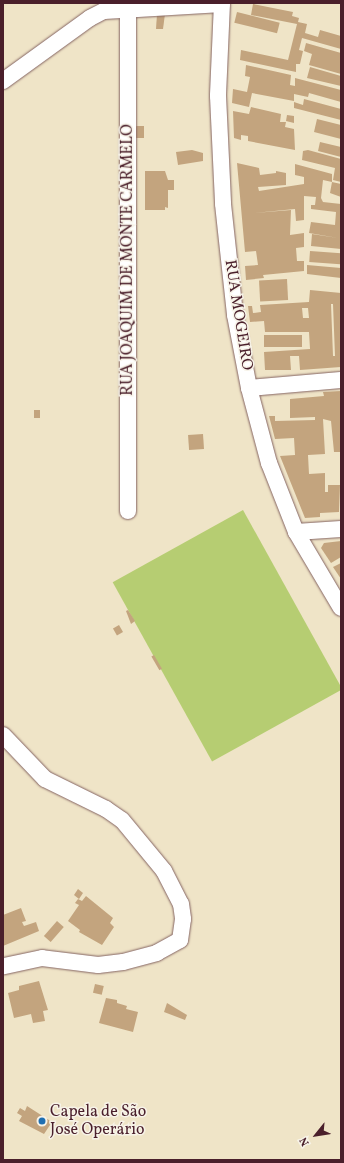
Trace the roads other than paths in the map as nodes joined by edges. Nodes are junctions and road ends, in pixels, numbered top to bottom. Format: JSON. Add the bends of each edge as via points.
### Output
{"nodes":[{"id":1,"x":222,"y":4,"type":"edge"},
{"id":2,"x":128,"y":9,"type":"junction"},
{"id":3,"x":3,"y":81,"type":"edge"},
{"id":4,"x":341,"y":380,"type":"edge"},
{"id":5,"x":249,"y":388,"type":"junction"},
{"id":6,"x":128,"y":511,"type":"dead end"},
{"id":7,"x":341,"y":529,"type":"edge"},
{"id":8,"x":296,"y":532,"type":"junction"},
{"id":9,"x":341,"y":608,"type":"edge"},
{"id":10,"x":3,"y":735,"type":"edge"},
{"id":11,"x":3,"y":966,"type":"edge"}],
"edges":[{"from":1,"to":2,"type":"street"},
{"from":1,"to":5,"type":"street","name":"RUA MOGEIRO","via":[[218,96],[223,204],[235,315]]},
{"from":2,"to":3,"type":"street","via":[[104,11],[90,18]]},
{"from":2,"to":6,"type":"street","name":"RUA JOAQUIM DE MONTE CARMELO"},
{"from":4,"to":5,"type":"street"},
{"from":5,"to":8,"type":"street","name":"RUA MOGEIRO","via":[[269,463]]},
{"from":7,"to":8,"type":"street"},
{"from":8,"to":9,"type":"street","name":"RUA MOGEIRO"},
{"from":10,"to":11,"type":"street","via":[[45,779],[106,809],[122,820],[164,871],[181,904],[183,919],[180,940],[156,953],[124,962],[98,964],[42,958]]}]}
